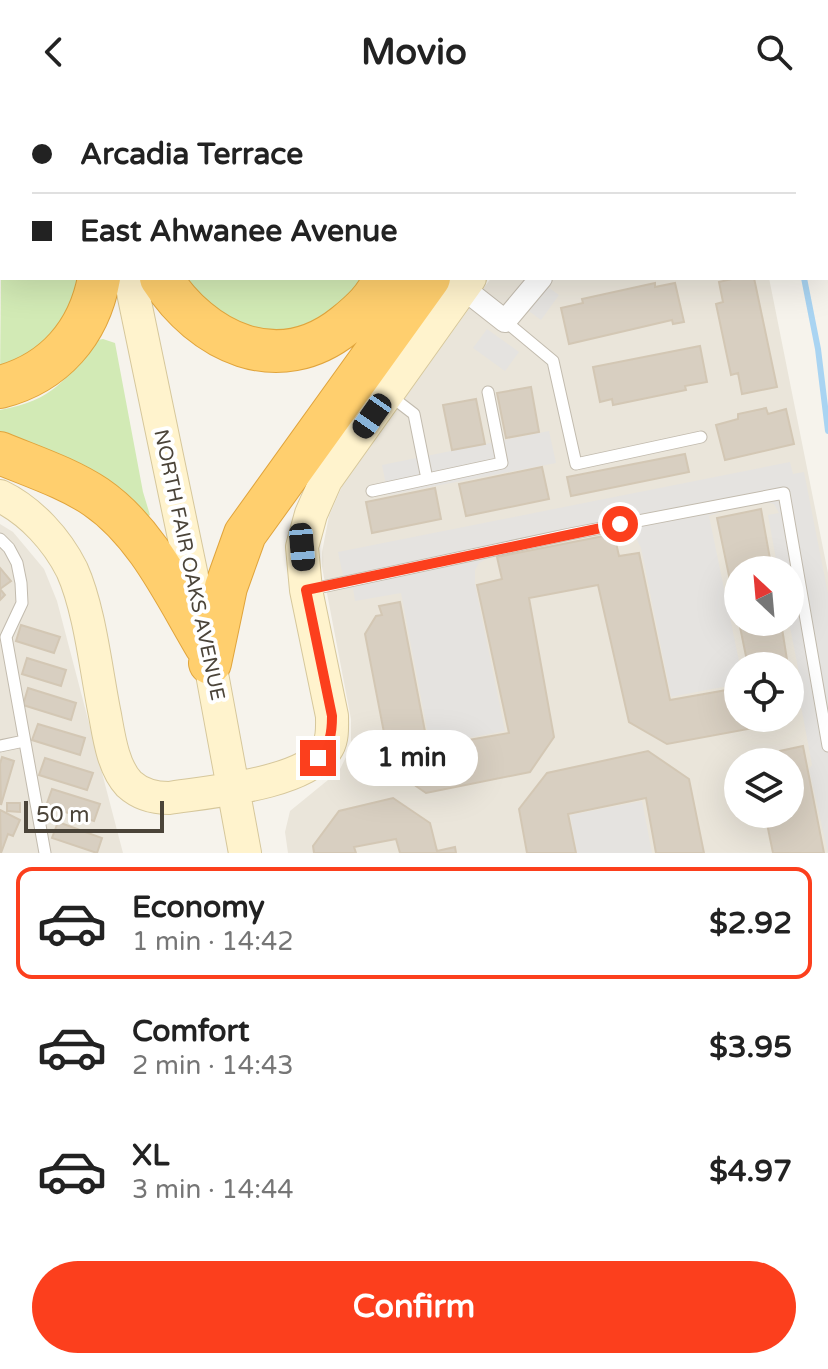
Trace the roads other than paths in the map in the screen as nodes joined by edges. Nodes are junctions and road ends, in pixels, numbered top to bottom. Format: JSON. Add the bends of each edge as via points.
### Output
{"nodes":[{"id":1,"x":98,"y":280,"type":"edge"},
{"id":2,"x":130,"y":280,"type":"edge"},
{"id":3,"x":162,"y":280,"type":"edge"},
{"id":4,"x":383,"y":280,"type":"edge"},
{"id":5,"x":539,"y":280,"type":"edge"},
{"id":6,"x":454,"y":281,"type":"edge"},
{"id":7,"x":505,"y":321,"type":"junction"},
{"id":8,"x":0,"y":387,"type":"edge"},
{"id":9,"x":488,"y":392,"type":"dead end"},
{"id":10,"x":387,"y":394,"type":"junction"},
{"id":11,"x":701,"y":437,"type":"dead end"},
{"id":12,"x":0,"y":453,"type":"edge"},
{"id":13,"x":427,"y":479,"type":"junction"},
{"id":14,"x":372,"y":491,"type":"dead end"},
{"id":15,"x":0,"y":496,"type":"edge"},
{"id":16,"x":0,"y":539,"type":"edge"},
{"id":17,"x":306,"y":590,"type":"junction"},
{"id":18,"x":13,"y":623,"type":"junction"},
{"id":19,"x":0,"y":625,"type":"edge"},
{"id":20,"x":208,"y":655,"type":"junction"},
{"id":21,"x":24,"y":741,"type":"junction"},
{"id":22,"x":0,"y":746,"type":"edge"},
{"id":23,"x":828,"y":746,"type":"edge"},
{"id":24,"x":233,"y":787,"type":"junction"},
{"id":25,"x":45,"y":853,"type":"edge"},
{"id":26,"x":245,"y":853,"type":"edge"}],
"edges":[{"from":1,"to":8,"type":"highway","via":[[86,320],[59,357],[32,376]]},
{"from":2,"to":20,"type":"street","name":"NORTH FAIR OAKS AVENUE"},
{"from":3,"to":4,"type":"highway","via":[[183,308],[210,331],[226,341],[263,350],[310,345],[335,334],[371,302]]},
{"from":5,"to":7,"type":"street"},
{"from":6,"to":7,"type":"street"},
{"from":6,"to":10,"type":"street"},
{"from":6,"to":20,"type":"highway","via":[[245,534]]},
{"from":7,"to":11,"type":"lane","via":[[553,361],[576,464]]},
{"from":9,"to":13,"type":"lane","via":[[502,463]]},
{"from":10,"to":13,"type":"lane","via":[[414,414]]},
{"from":10,"to":17,"type":"street","via":[[326,480],[311,514],[302,547]]},
{"from":12,"to":20,"type":"highway","via":[[93,495],[113,510],[149,553]]},
{"from":13,"to":14,"type":"lane"},
{"from":15,"to":24,"type":"street","via":[[41,526],[72,571],[110,741],[124,777],[141,793],[156,798]]},
{"from":16,"to":18,"type":"lane","via":[[17,563],[21,583],[22,603]]},
{"from":17,"to":23,"type":"lane","via":[[784,493]]},
{"from":17,"to":24,"type":"street","via":[[332,716],[328,747],[295,774]]},
{"from":18,"to":19,"type":"lane"},
{"from":18,"to":21,"type":"lane","via":[[6,637]]},
{"from":20,"to":24,"type":"street","name":"NORTH FAIR OAKS AVENUE"},
{"from":21,"to":22,"type":"lane"},
{"from":21,"to":25,"type":"lane"},
{"from":24,"to":26,"type":"street","name":"NORTH FAIR OAKS AVENUE"}]}
